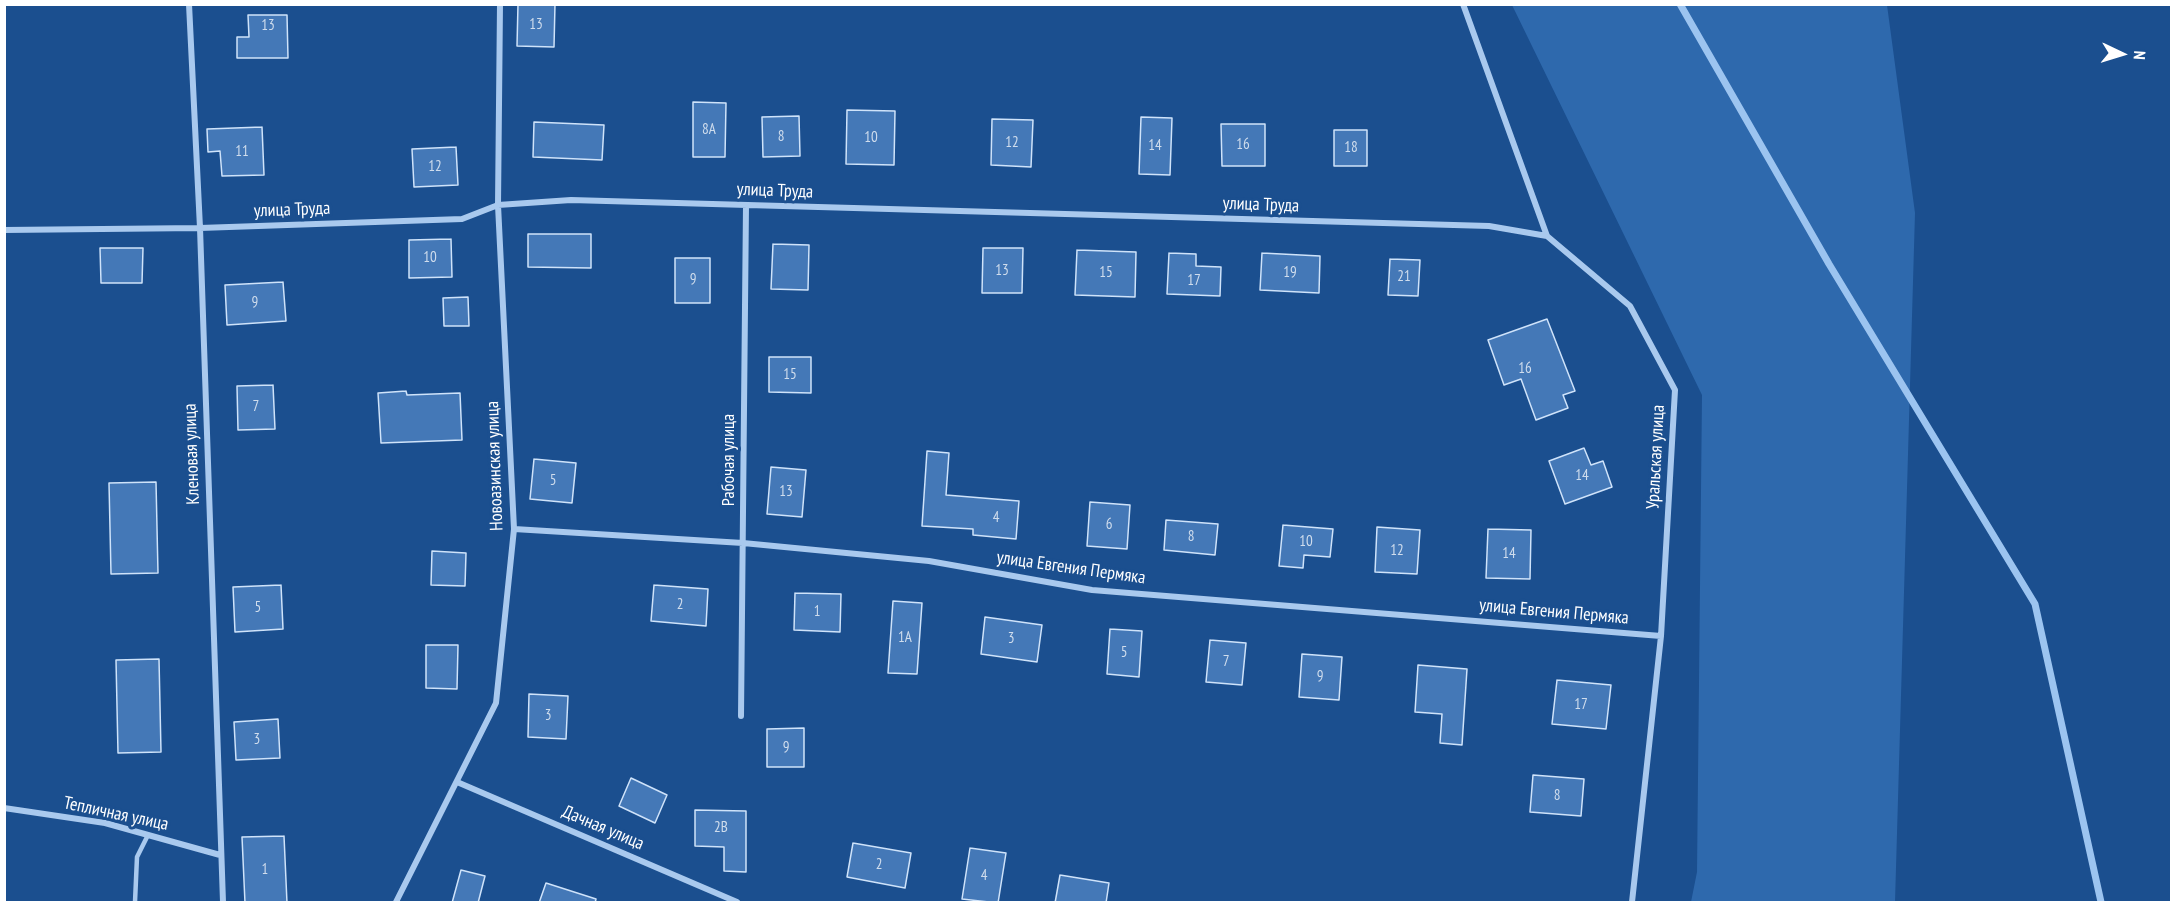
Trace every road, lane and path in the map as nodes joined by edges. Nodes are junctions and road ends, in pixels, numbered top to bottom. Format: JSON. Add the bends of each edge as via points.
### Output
{"nodes":[{"id":1,"x":189,"y":4,"type":"edge"},
{"id":2,"x":500,"y":4,"type":"edge"},
{"id":3,"x":1462,"y":4,"type":"edge"},
{"id":4,"x":498,"y":205,"type":"junction"},
{"id":5,"x":746,"y":205,"type":"junction"},
{"id":6,"x":200,"y":228,"type":"junction"},
{"id":7,"x":4,"y":230,"type":"edge"},
{"id":8,"x":1547,"y":236,"type":"junction"},
{"id":9,"x":514,"y":529,"type":"junction"},
{"id":10,"x":743,"y":543,"type":"junction"},
{"id":11,"x":1661,"y":636,"type":"junction"},
{"id":12,"x":741,"y":716,"type":"dead end"},
{"id":13,"x":457,"y":782,"type":"junction"},
{"id":14,"x":4,"y":808,"type":"edge"},
{"id":15,"x":148,"y":835,"type":"junction"},
{"id":16,"x":220,"y":855,"type":"junction"},
{"id":17,"x":135,"y":903,"type":"edge"},
{"id":18,"x":222,"y":903,"type":"edge"},
{"id":19,"x":396,"y":903,"type":"edge"},
{"id":20,"x":737,"y":903,"type":"edge"},
{"id":21,"x":1632,"y":903,"type":"edge"}],
"edges":[{"from":1,"to":6,"type":"street","name":"Кленовая улица"},
{"from":2,"to":4,"type":"street","name":"Новоазинская улица"},
{"from":3,"to":8,"type":"street","name":"Уральская улица"},
{"from":4,"to":5,"type":"street","name":"улица Труда","via":[[571,201]]},
{"from":4,"to":6,"type":"street","name":"улица Труда","via":[[462,219]]},
{"from":4,"to":9,"type":"street","name":"Новоазинская улица"},
{"from":5,"to":8,"type":"street","name":"улица Труда","via":[[1489,226]]},
{"from":5,"to":10,"type":"street","name":"Рабочая улица"},
{"from":6,"to":7,"type":"street","name":"улица Труда"},
{"from":6,"to":16,"type":"street","name":"Кленовая улица"},
{"from":8,"to":11,"type":"street","name":"Уральская улица","via":[[1630,306],[1675,390]]},
{"from":9,"to":10,"type":"street","name":"улица Евгения Пермяка"},
{"from":9,"to":13,"type":"street","name":"Новоазинская улица","via":[[496,703]]},
{"from":10,"to":11,"type":"street","name":"улица Евгения Пермяка","via":[[928,561],[1092,590]]},
{"from":10,"to":12,"type":"street","name":"Рабочая улица"},
{"from":11,"to":21,"type":"street","name":"Уральская улица"},
{"from":13,"to":19,"type":"street","name":"Новоазинская улица"},
{"from":13,"to":20,"type":"street","name":"Дачная улица"},
{"from":14,"to":15,"type":"street","name":"Тепличная улица","via":[[105,823]]},
{"from":15,"to":16,"type":"street","name":"Тепличная улица"},
{"from":15,"to":17,"type":"lane","via":[[137,857]]},
{"from":16,"to":18,"type":"street","name":"Кленовая улица"}]}
